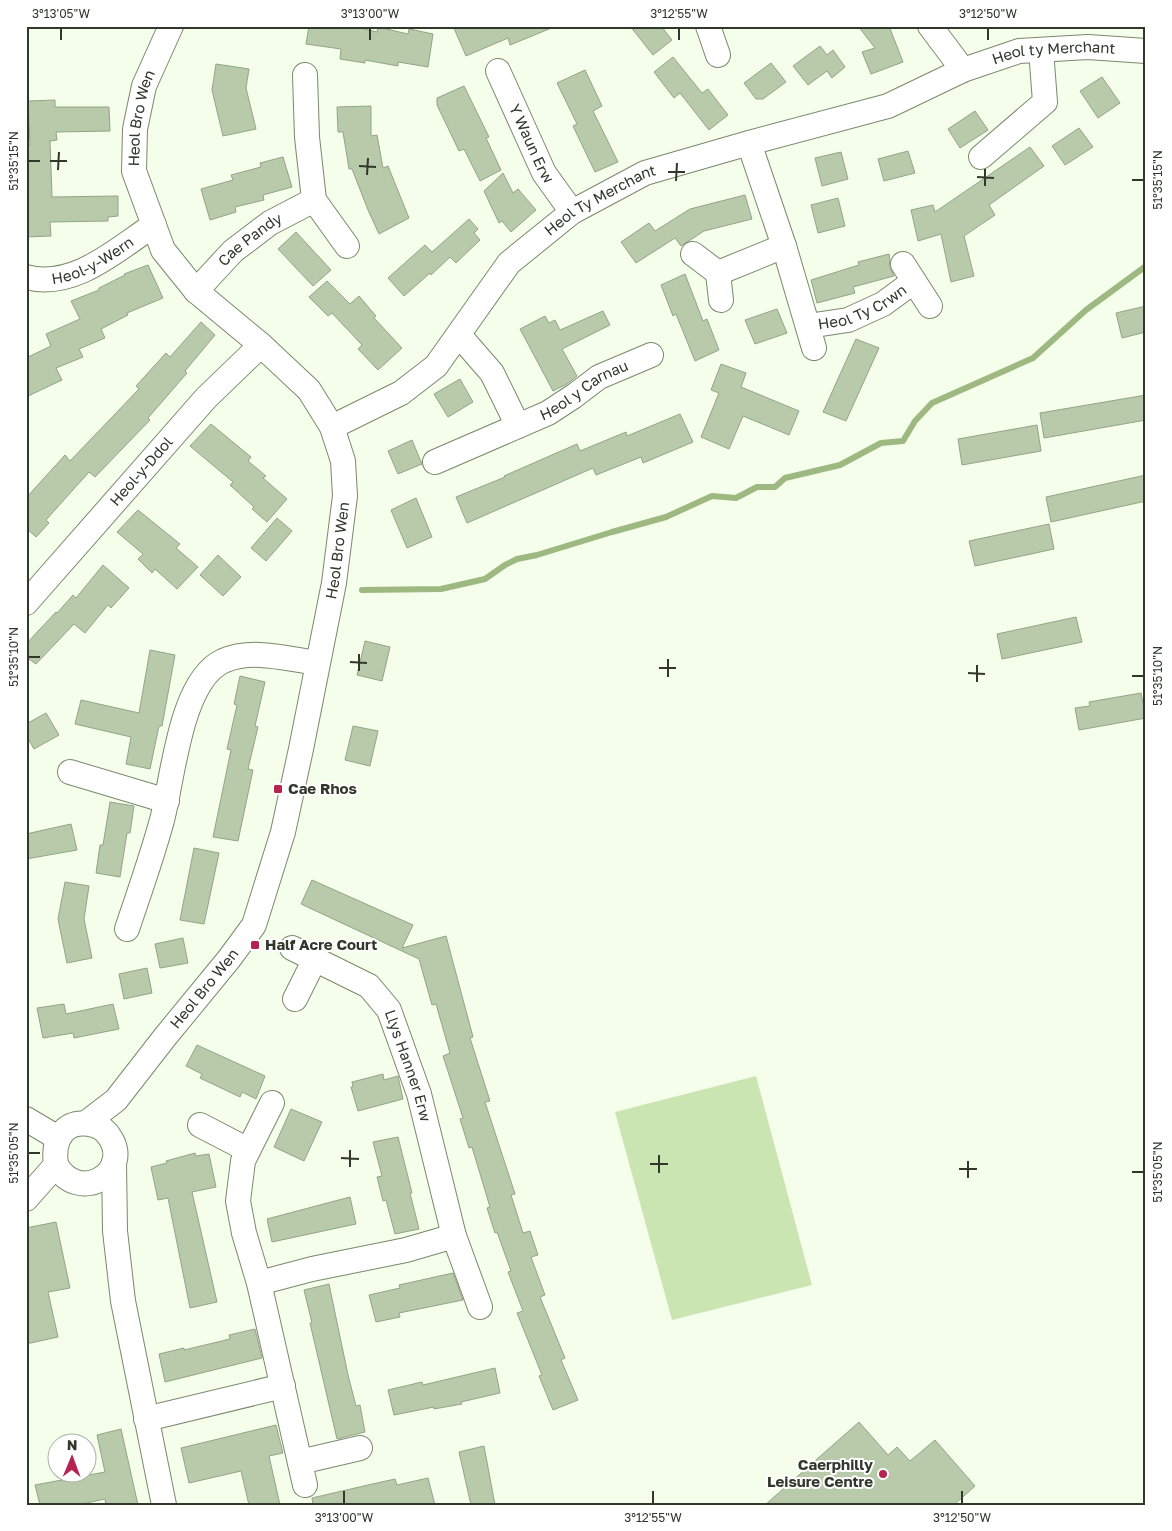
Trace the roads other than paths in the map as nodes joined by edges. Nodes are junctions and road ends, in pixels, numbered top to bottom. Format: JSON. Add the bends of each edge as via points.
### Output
{"nodes":[{"id":1,"x":171,"y":26,"type":"edge"},
{"id":2,"x":708,"y":26,"type":"edge"},
{"id":3,"x":930,"y":26,"type":"edge"},
{"id":4,"x":1041,"y":50,"type":"junction"},
{"id":5,"x":1146,"y":51,"type":"edge"},
{"id":6,"x":718,"y":55,"type":"dead end"},
{"id":7,"x":963,"y":70,"type":"junction"},
{"id":8,"x":498,"y":71,"type":"dead end"},
{"id":9,"x":305,"y":75,"type":"dead end"},
{"id":10,"x":749,"y":142,"type":"junction"},
{"id":11,"x":980,"y":157,"type":"dead end"},
{"id":12,"x":314,"y":200,"type":"junction"},
{"id":13,"x":572,"y":212,"type":"junction"},
{"id":14,"x":154,"y":225,"type":"junction"},
{"id":15,"x":347,"y":246,"type":"dead end"},
{"id":16,"x":784,"y":246,"type":"junction"},
{"id":17,"x":693,"y":254,"type":"dead end"},
{"id":18,"x":718,"y":273,"type":"junction"},
{"id":19,"x":26,"y":277,"type":"edge"},
{"id":20,"x":196,"y":291,"type":"junction"},
{"id":21,"x":721,"y":300,"type":"dead end"},
{"id":22,"x":930,"y":306,"type":"dead end"},
{"id":23,"x":459,"y":335,"type":"junction"},
{"id":24,"x":261,"y":345,"type":"junction"},
{"id":25,"x":651,"y":355,"type":"dead end"},
{"id":26,"x":518,"y":426,"type":"junction"},
{"id":27,"x":332,"y":427,"type":"junction"},
{"id":28,"x":435,"y":462,"type":"dead end"},
{"id":29,"x":26,"y":603,"type":"edge"},
{"id":30,"x":317,"y":663,"type":"junction"},
{"id":31,"x":70,"y":772,"type":"dead end"},
{"id":32,"x":167,"y":801,"type":"junction"},
{"id":33,"x":126,"y":929,"type":"dead end"},
{"id":34,"x":292,"y":948,"type":"dead end"},
{"id":35,"x":315,"y":959,"type":"junction"},
{"id":36,"x":295,"y":999,"type":"dead end"},
{"id":37,"x":116,"y":1100,"type":"junction"},
{"id":38,"x":272,"y":1103,"type":"dead end"},
{"id":39,"x":26,"y":1119,"type":"edge"},
{"id":40,"x":86,"y":1123,"type":"junction"},
{"id":41,"x":200,"y":1125,"type":"dead end"},
{"id":42,"x":58,"y":1138,"type":"junction"},
{"id":43,"x":248,"y":1150,"type":"junction"},
{"id":44,"x":114,"y":1153,"type":"junction"},
{"id":45,"x":56,"y":1165,"type":"junction"},
{"id":46,"x":84,"y":1183,"type":"junction"},
{"id":47,"x":26,"y":1200,"type":"edge"},
{"id":48,"x":115,"y":1231,"type":"junction"},
{"id":49,"x":454,"y":1236,"type":"junction"},
{"id":50,"x":260,"y":1283,"type":"junction"},
{"id":51,"x":480,"y":1307,"type":"dead end"},
{"id":52,"x":283,"y":1386,"type":"junction"},
{"id":53,"x":146,"y":1419,"type":"junction"},
{"id":54,"x":360,"y":1448,"type":"dead end"},
{"id":55,"x":300,"y":1462,"type":"junction"},
{"id":56,"x":305,"y":1485,"type":"dead end"},
{"id":57,"x":164,"y":1505,"type":"edge"}],
"edges":[{"from":1,"to":14,"type":"street","name":"Heol Bro Wen","via":[[144,86],[135,129],[134,171]]},
{"from":2,"to":6,"type":"street"},
{"from":3,"to":7,"type":"street"},
{"from":4,"to":5,"type":"street","name":"Heol ty Merchant","via":[[1088,47]]},
{"from":4,"to":7,"type":"street","name":"Heol ty Merchant","via":[[1019,51]]},
{"from":4,"to":11,"type":"street","via":[[1045,102]]},
{"from":7,"to":10,"type":"street","name":"Heol Ty Merchant","via":[[888,106]]},
{"from":8,"to":13,"type":"street","name":"Y Waun Erw","via":[[544,173]]},
{"from":9,"to":12,"type":"street"},
{"from":10,"to":13,"type":"street","name":"Heol Ty Merchant","via":[[645,173]]},
{"from":10,"to":16,"type":"street","name":"Heol Ty Crwn"},
{"from":12,"to":15,"type":"street"},
{"from":12,"to":20,"type":"street","name":"Cae Pandy","via":[[270,223],[233,251]]},
{"from":13,"to":23,"type":"street","name":"Heol Ty Merchant","via":[[509,263]]},
{"from":14,"to":19,"type":"street","name":"Heol-y-Wern","via":[[88,268],[61,279]]},
{"from":14,"to":20,"type":"street","name":"Heol Bro Wen","via":[[163,250]]},
{"from":16,"to":18,"type":"street"},
{"from":16,"to":22,"type":"street","name":"Heol Ty Crwn","via":[[811,337],[883,304],[908,273]]},
{"from":17,"to":18,"type":"street"},
{"from":18,"to":21,"type":"street"},
{"from":20,"to":24,"type":"street","name":"Heol Bro Wen"},
{"from":23,"to":26,"type":"street","via":[[492,374]]},
{"from":23,"to":27,"type":"street","name":"Heol Ty Merchant","via":[[436,366],[400,393]]},
{"from":24,"to":27,"type":"street","name":"Heol Bro Wen","via":[[309,390]]},
{"from":24,"to":29,"type":"street","name":"Heol-y-Ddol","via":[[206,398]]},
{"from":25,"to":26,"type":"street","name":"Heol y Carnau","via":[[599,377],[548,413]]},
{"from":26,"to":28,"type":"street","name":"Heol y Carnau"},
{"from":27,"to":30,"type":"street","name":"Heol Bro Wen","via":[[343,461],[345,496],[334,583]]},
{"from":30,"to":32,"type":"street","via":[[244,655],[222,662],[207,674],[196,691],[180,732]]},
{"from":30,"to":37,"type":"street","name":"Heol Bro Wen","via":[[283,832],[254,925]]},
{"from":31,"to":32,"type":"street"},
{"from":32,"to":33,"type":"street"},
{"from":34,"to":35,"type":"street","name":"Llys Hanner Erw"},
{"from":35,"to":36,"type":"street"},
{"from":35,"to":49,"type":"street","name":"Llys Hanner Erw","via":[[369,986],[389,1010],[419,1094]]},
{"from":37,"to":40,"type":"street","name":"Heol Bro Wen"},
{"from":37,"to":44,"type":"street"},
{"from":38,"to":43,"type":"street"},
{"from":39,"to":42,"type":"street"},
{"from":40,"to":42,"type":"street","name":"Heol Bro Wen","via":[[70,1127]]},
{"from":40,"to":44,"type":"street","via":[[108,1133]]},
{"from":41,"to":43,"type":"street"},
{"from":42,"to":45,"type":"street","via":[[54,1151]]},
{"from":43,"to":50,"type":"street","via":[[243,1161],[238,1201]]},
{"from":44,"to":46,"type":"street","via":[[109,1172],[102,1179]]},
{"from":44,"to":48,"type":"street"},
{"from":45,"to":46,"type":"street","via":[[60,1172]]},
{"from":45,"to":47,"type":"street"},
{"from":46,"to":47,"type":"street"},
{"from":46,"to":48,"type":"street"},
{"from":48,"to":53,"type":"street","via":[[123,1301]]},
{"from":49,"to":50,"type":"street"},
{"from":49,"to":51,"type":"street","name":"Llys Hanner Erw"},
{"from":50,"to":52,"type":"street"},
{"from":52,"to":53,"type":"street"},
{"from":52,"to":55,"type":"street"},
{"from":53,"to":57,"type":"street"},
{"from":54,"to":55,"type":"street"},
{"from":55,"to":56,"type":"street"}]}
